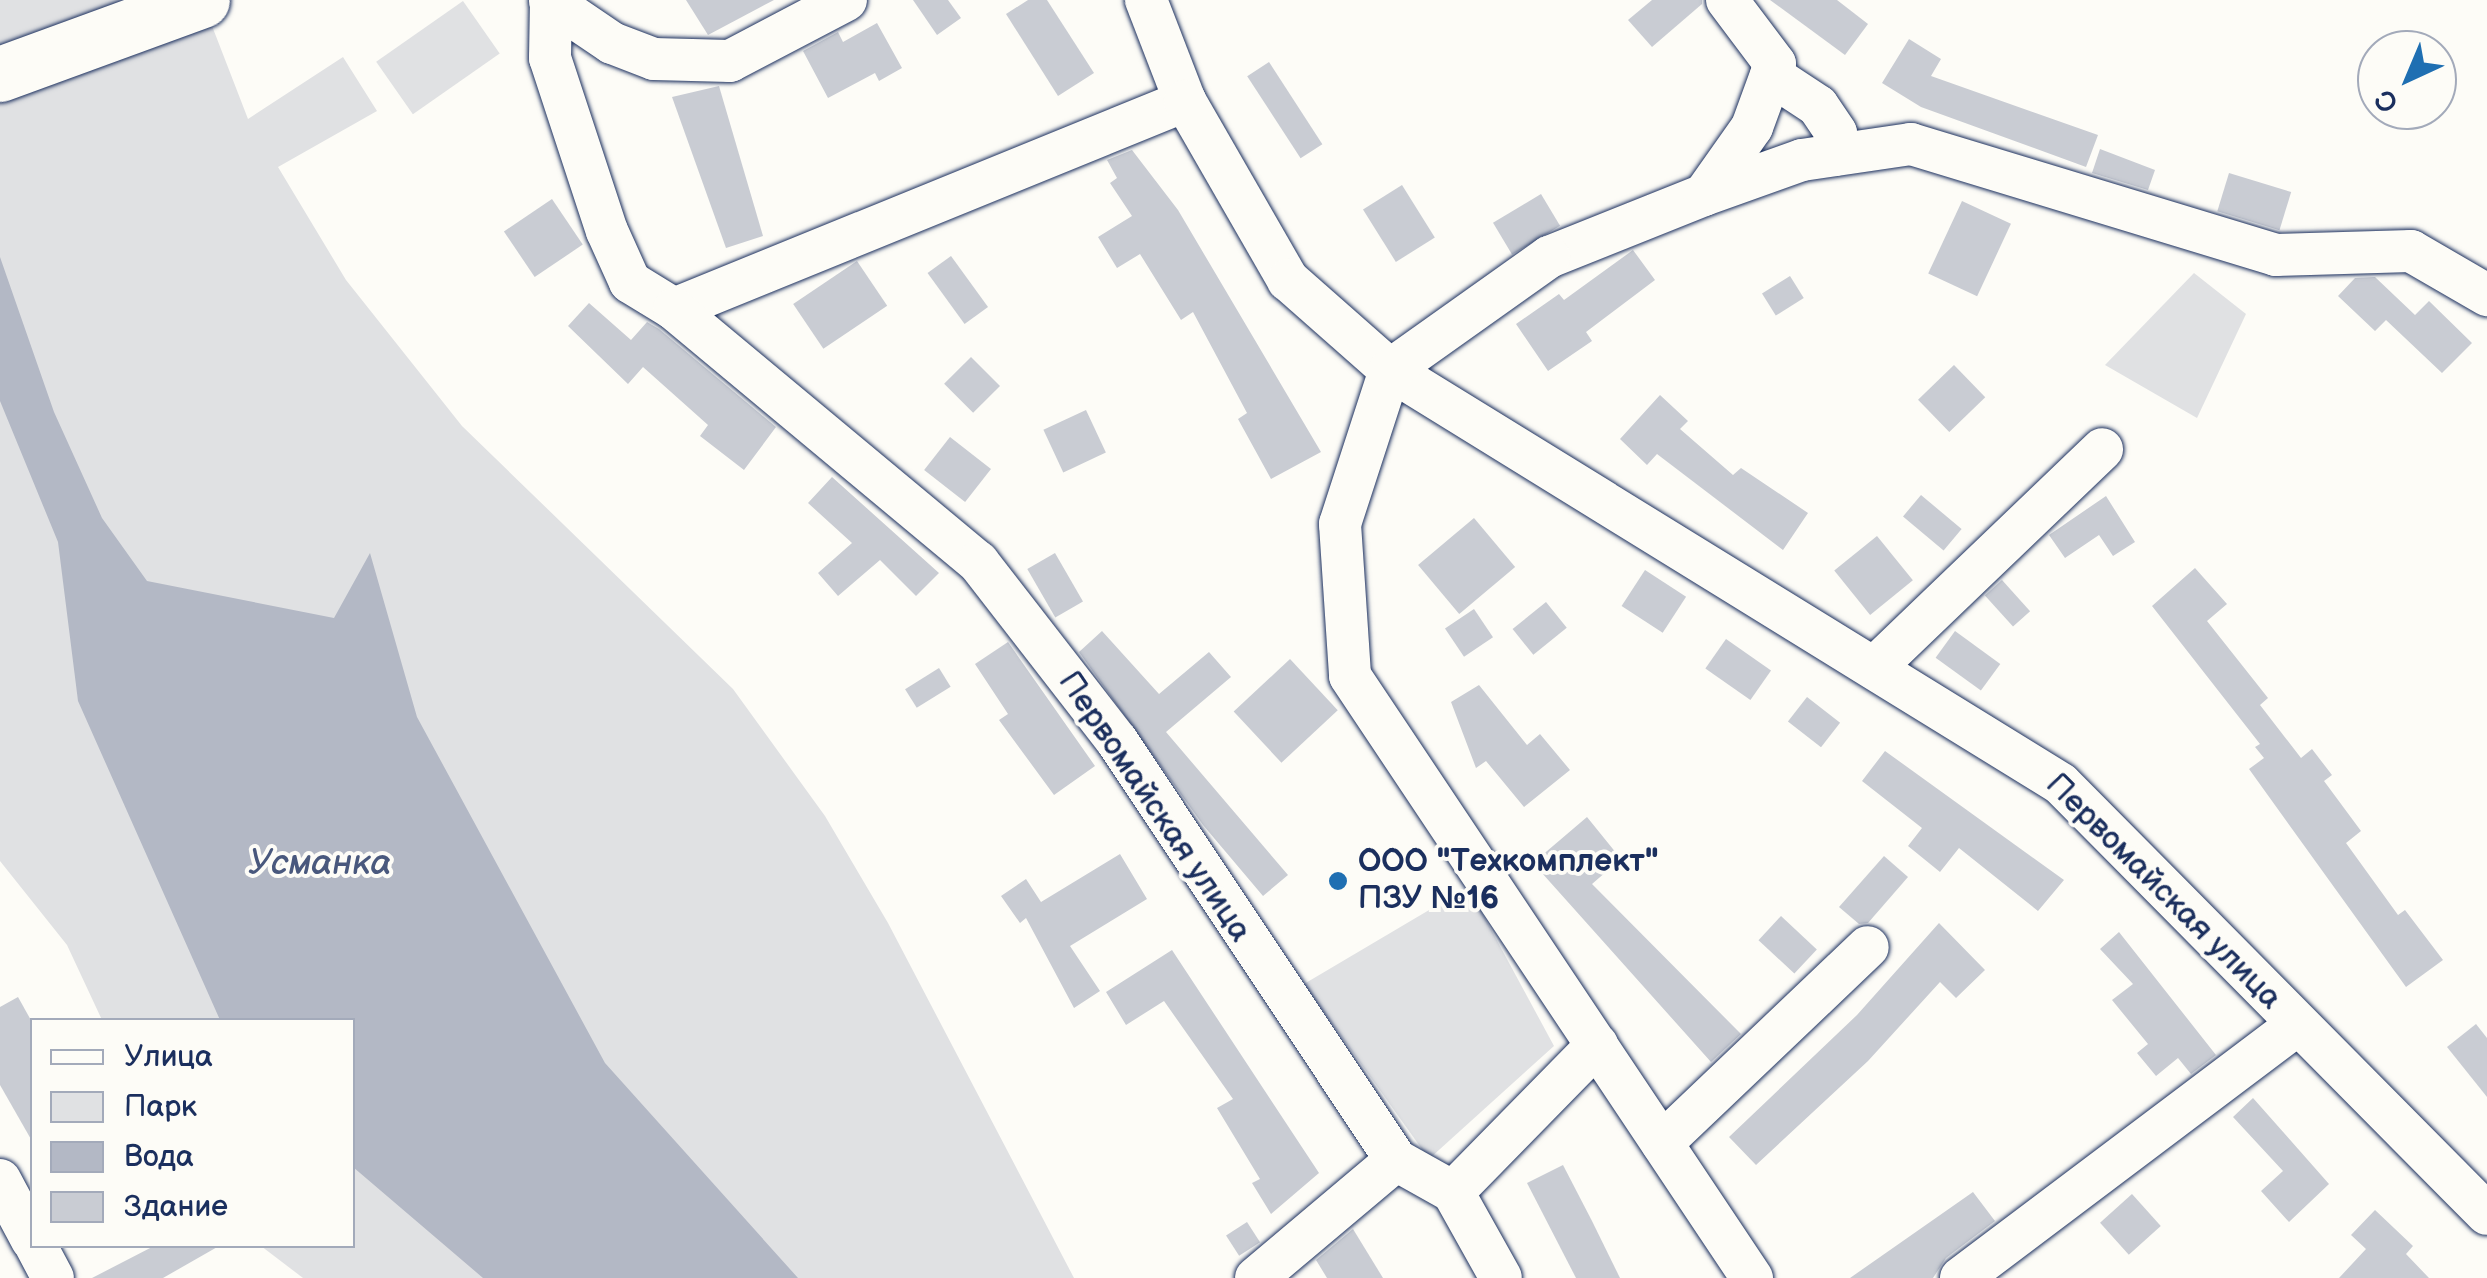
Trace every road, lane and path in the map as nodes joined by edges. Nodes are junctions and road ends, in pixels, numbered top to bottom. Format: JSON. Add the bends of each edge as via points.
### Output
{"nodes":[{"id":1,"x":846,"y":0,"type":"edge"},
{"id":2,"x":1146,"y":0,"type":"edge"},
{"id":3,"x":1728,"y":0,"type":"edge"},
{"id":4,"x":199,"y":1,"type":"edge"},
{"id":5,"x":551,"y":1,"type":"edge"},
{"id":6,"x":0,"y":74,"type":"edge"},
{"id":7,"x":1771,"y":75,"type":"junction"},
{"id":8,"x":1185,"y":101,"type":"junction"},
{"id":9,"x":1835,"y":155,"type":"junction"},
{"id":10,"x":1704,"y":195,"type":"junction"},
{"id":11,"x":2487,"y":295,"type":"edge"},
{"id":12,"x":674,"y":309,"type":"junction"},
{"id":13,"x":1390,"y":370,"type":"junction"},
{"id":14,"x":2102,"y":450,"type":"dead end"},
{"id":15,"x":1874,"y":668,"type":"junction"},
{"id":16,"x":1868,"y":948,"type":"dead end"},
{"id":17,"x":2297,"y":1025,"type":"junction"},
{"id":18,"x":1597,"y":1046,"type":"junction"},
{"id":19,"x":1662,"y":1143,"type":"junction"},
{"id":20,"x":1396,"y":1160,"type":"junction"},
{"id":21,"x":0,"y":1180,"type":"edge"},
{"id":22,"x":1453,"y":1192,"type":"junction"},
{"id":23,"x":2487,"y":1214,"type":"edge"},
{"id":24,"x":30,"y":1235,"type":"edge"},
{"id":25,"x":37,"y":1248,"type":"edge"},
{"id":26,"x":52,"y":1278,"type":"edge"},
{"id":27,"x":1256,"y":1278,"type":"edge"},
{"id":28,"x":1502,"y":1278,"type":"edge"},
{"id":29,"x":1752,"y":1278,"type":"edge"},
{"id":30,"x":1961,"y":1278,"type":"edge"}],
"edges":[{"from":1,"to":5,"type":"street","via":[[730,61],[654,59],[612,43]]},
{"from":2,"to":8,"type":"street","name":"Первомайская улица"},
{"from":3,"to":7,"type":"street","via":[[1775,64]]},
{"from":4,"to":6,"type":"main road"},
{"from":5,"to":12,"type":"street","name":"Первомайская улица","via":[[550,58],[607,231],[630,282]]},
{"from":7,"to":9,"type":"street","via":[[1818,106],[1836,133]]},
{"from":7,"to":10,"type":"street","via":[[1752,127]]},
{"from":8,"to":12,"type":"street"},
{"from":8,"to":13,"type":"street","name":"Первомайская улица","via":[[1288,280]]},
{"from":9,"to":10,"type":"street"},
{"from":9,"to":11,"type":"street","via":[[1911,144],[2276,255],[2411,251]]},
{"from":10,"to":13,"type":"street","via":[[1549,257]]},
{"from":12,"to":20,"type":"street","name":"Первомайская улица","via":[[978,562],[1117,740]]},
{"from":13,"to":15,"type":"street","name":"Первомайская улица"},
{"from":13,"to":18,"type":"street","via":[[1340,524],[1350,676]]},
{"from":14,"to":15,"type":"street"},
{"from":15,"to":17,"type":"street","name":"Первомайская улица","via":[[2061,784]]},
{"from":16,"to":19,"type":"street"},
{"from":17,"to":23,"type":"street","name":"Первомайская улица"},
{"from":17,"to":30,"type":"street"},
{"from":18,"to":19,"type":"street"},
{"from":18,"to":22,"type":"street"},
{"from":19,"to":29,"type":"street"},
{"from":20,"to":22,"type":"street","name":"Первомайская улица"},
{"from":20,"to":27,"type":"street"},
{"from":21,"to":24,"type":"street"},
{"from":22,"to":28,"type":"street"},
{"from":25,"to":26,"type":"street"}]}
